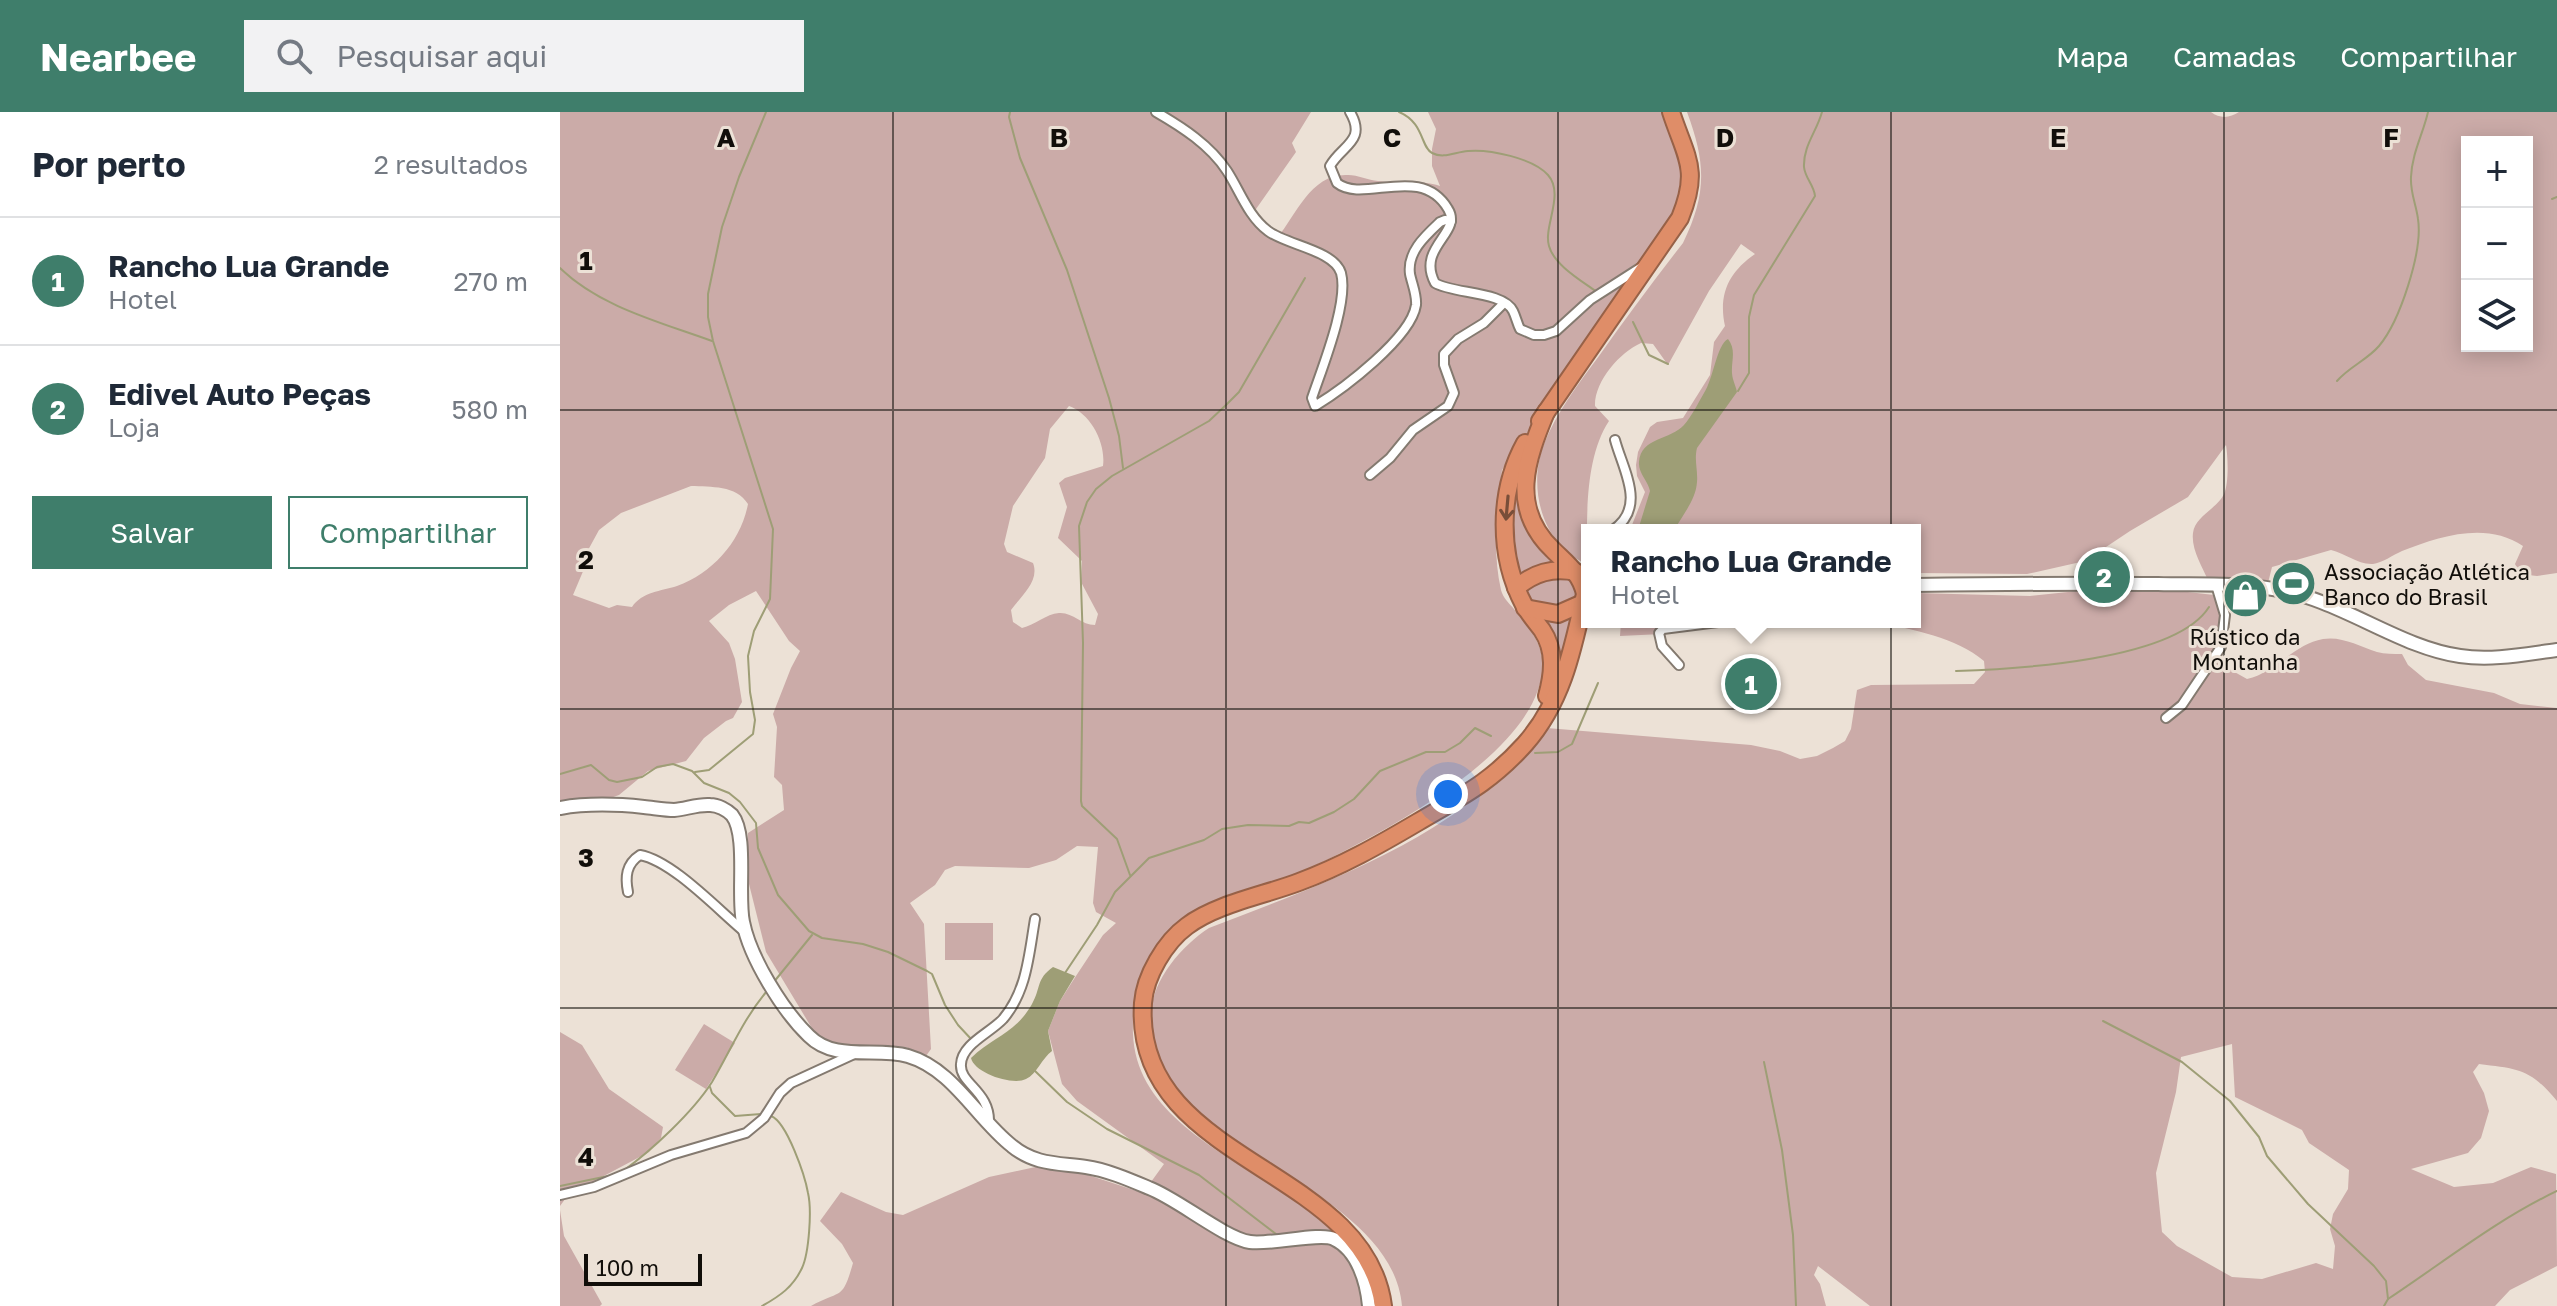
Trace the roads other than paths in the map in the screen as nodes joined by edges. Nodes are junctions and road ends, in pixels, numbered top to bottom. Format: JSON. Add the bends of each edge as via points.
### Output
{"nodes":[{"id":1,"x":1156,"y":112,"type":"edge"},
{"id":2,"x":1350,"y":112,"type":"edge"},
{"id":3,"x":1671,"y":112,"type":"edge"},
{"id":4,"x":1451,"y":221,"type":"junction"},
{"id":5,"x":1654,"y":260,"type":"junction"},
{"id":6,"x":1504,"y":303,"type":"junction"},
{"id":7,"x":1546,"y":412,"type":"junction"},
{"id":8,"x":1615,"y":440,"type":"dead end"},
{"id":9,"x":1370,"y":475,"type":"dead end"},
{"id":10,"x":1620,"y":524,"type":"edge"},
{"id":11,"x":1581,"y":573,"type":"edge"},
{"id":12,"x":1921,"y":585,"type":"edge"},
{"id":13,"x":2216,"y":585,"type":"junction"},
{"id":14,"x":1516,"y":588,"type":"junction"},
{"id":15,"x":1581,"y":604,"type":"edge"},
{"id":16,"x":1525,"y":608,"type":"junction"},
{"id":17,"x":1581,"y":617,"type":"edge"},
{"id":18,"x":1671,"y":628,"type":"edge"},
{"id":19,"x":2557,"y":650,"type":"edge"},
{"id":20,"x":1679,"y":665,"type":"dead end"},
{"id":21,"x":2166,"y":718,"type":"dead end"},
{"id":22,"x":1447,"y":805,"type":"junction"},
{"id":23,"x":560,"y":808,"type":"edge"},
{"id":24,"x":628,"y":892,"type":"dead end"},
{"id":25,"x":1035,"y":919,"type":"dead end"},
{"id":26,"x":746,"y":933,"type":"junction"},
{"id":27,"x":859,"y":1052,"type":"junction"},
{"id":28,"x":989,"y":1124,"type":"junction"},
{"id":29,"x":560,"y":1195,"type":"edge"},
{"id":30,"x":1369,"y":1306,"type":"edge"},
{"id":31,"x":1383,"y":1306,"type":"edge"}],
"edges":[{"from":1,"to":4,"type":"street","via":[[1211,151],[1270,233],[1337,265],[1341,301],[1312,398],[1315,406],[1390,348],[1416,305],[1410,274],[1414,252],[1440,222]]},
{"from":2,"to":4,"type":"street","via":[[1356,133],[1330,166],[1337,183],[1350,189],[1418,187],[1440,199]]},
{"from":3,"to":5,"type":"highway","via":[[1690,168],[1689,195]]},
{"from":4,"to":6,"type":"street","via":[[1430,257],[1435,283]]},
{"from":5,"to":6,"type":"street","via":[[1544,335],[1520,329]]},
{"from":5,"to":7,"type":"highway"},
{"from":6,"to":9,"type":"street","via":[[1444,354],[1454,393],[1448,406],[1413,430]]},
{"from":7,"to":11,"type":"highway","via":[[1527,460],[1527,505],[1549,547]]},
{"from":7,"to":14,"type":"highway","one_way":true,"via":[[1511,473],[1505,538]]},
{"from":8,"to":10,"type":"street","via":[[1631,488],[1629,510]]},
{"from":11,"to":14,"type":"highway","via":[[1549,570]]},
{"from":12,"to":13,"type":"street"},
{"from":13,"to":19,"type":"street","via":[[2270,588],[2307,597],[2460,656]]},
{"from":13,"to":21,"type":"street","via":[[2225,615],[2219,651],[2182,705]]},
{"from":14,"to":16,"type":"highway"},
{"from":15,"to":16,"type":"highway","via":[[1558,614]]},
{"from":16,"to":22,"type":"highway","via":[[1547,637],[1553,658],[1546,701],[1508,753]]},
{"from":17,"to":22,"type":"highway","via":[[1567,669],[1546,716],[1501,769]]},
{"from":18,"to":20,"type":"street","via":[[1659,633],[1662,646]]},
{"from":22,"to":31,"type":"highway","via":[[1352,860],[1202,915],[1162,953],[1143,999],[1145,1044],[1154,1070],[1180,1109],[1337,1224],[1370,1263]]},
{"from":23,"to":26,"type":"street","via":[[598,804],[674,810],[710,805],[728,812],[738,828]]},
{"from":24,"to":26,"type":"street","via":[[632,860],[650,857]]},
{"from":25,"to":28,"type":"street","via":[[1017,999],[960,1061],[966,1079],[989,1107]]},
{"from":26,"to":27,"type":"street","via":[[764,973],[810,1037],[829,1049]]},
{"from":27,"to":28,"type":"street","via":[[921,1061]]},
{"from":27,"to":29,"type":"street","via":[[791,1083],[746,1133]]},
{"from":28,"to":30,"type":"street","via":[[1031,1158],[1088,1167],[1152,1189],[1247,1242],[1335,1239],[1357,1263]]}]}
